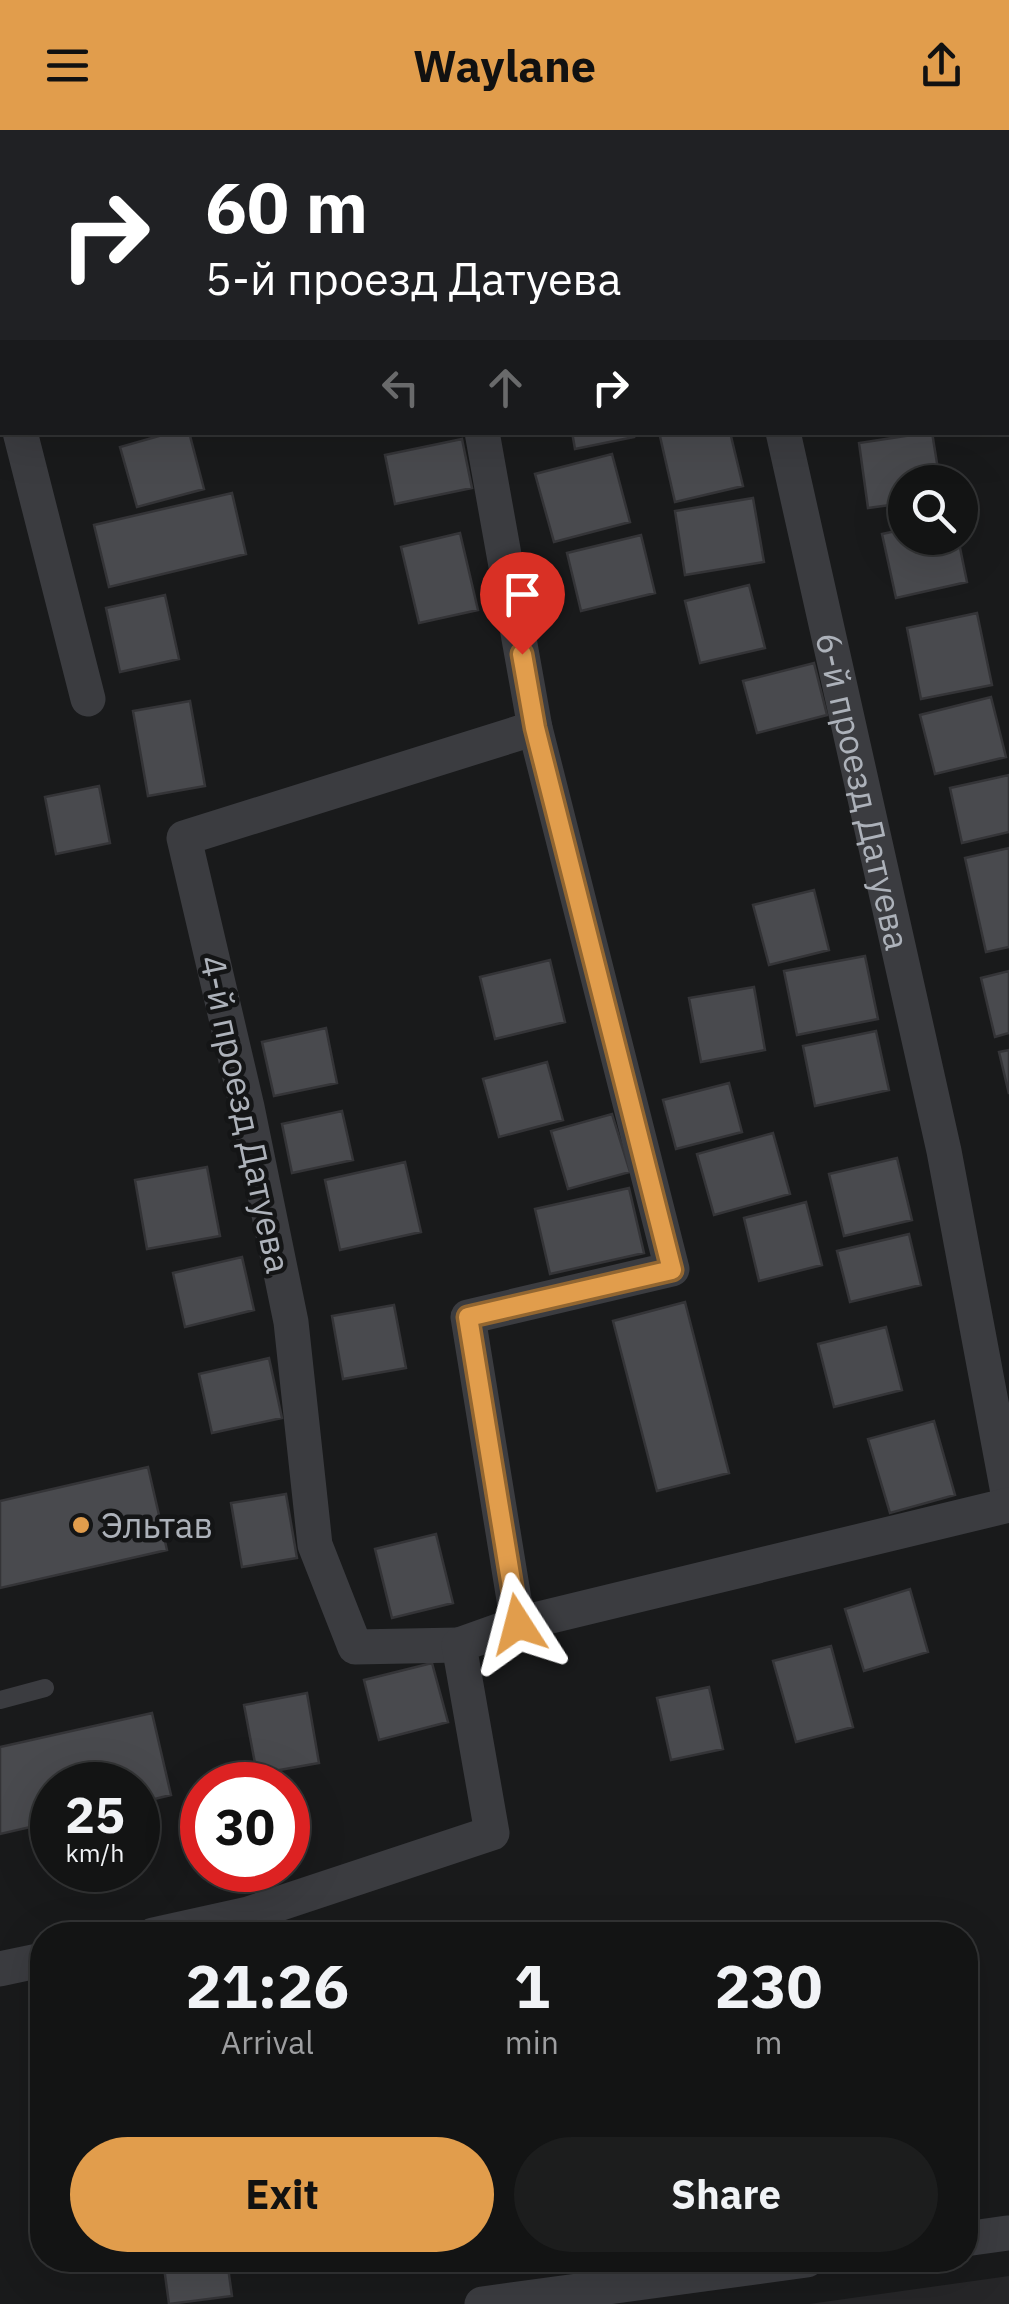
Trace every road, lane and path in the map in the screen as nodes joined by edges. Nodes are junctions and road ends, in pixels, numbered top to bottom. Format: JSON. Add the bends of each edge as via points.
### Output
{"nodes":[{"id":1,"x":21,"y":435,"type":"edge"},
{"id":2,"x":483,"y":435,"type":"edge"},
{"id":3,"x":784,"y":435,"type":"edge"},
{"id":4,"x":88,"y":699,"type":"dead end"},
{"id":5,"x":535,"y":728,"type":"junction"},
{"id":6,"x":1009,"y":1501,"type":"edge"},
{"id":7,"x":518,"y":1624,"type":"junction"},
{"id":8,"x":459,"y":1645,"type":"junction"},
{"id":9,"x":45,"y":1688,"type":"dead end"},
{"id":10,"x":0,"y":1700,"type":"edge"},
{"id":11,"x":212,"y":1922,"type":"edge"},
{"id":12,"x":30,"y":1963,"type":"edge"},
{"id":13,"x":0,"y":1969,"type":"edge"},
{"id":14,"x":1007,"y":2233,"type":"edge"},
{"id":15,"x":978,"y":2237,"type":"edge"},
{"id":16,"x":718,"y":2272,"type":"edge"},
{"id":17,"x":482,"y":2304,"type":"edge"}],
"edges":[{"from":1,"to":4,"type":"street"},
{"from":2,"to":5,"type":"street"},
{"from":3,"to":6,"type":"street","name":"6-й проезд Датуева","via":[[944,1151]]},
{"from":5,"to":7,"type":"street","via":[[672,1270],[468,1317]]},
{"from":5,"to":8,"type":"street","name":"4-й проезд Датуева","via":[[184,838],[290,1322],[315,1545],[354,1646]]},
{"from":6,"to":7,"type":"street"},
{"from":7,"to":8,"type":"street"},
{"from":8,"to":11,"type":"street","via":[[492,1833]]},
{"from":9,"to":10,"type":"lane"},
{"from":12,"to":13,"type":"street"},
{"from":14,"to":15,"type":"street"},
{"from":16,"to":17,"type":"street"}]}
